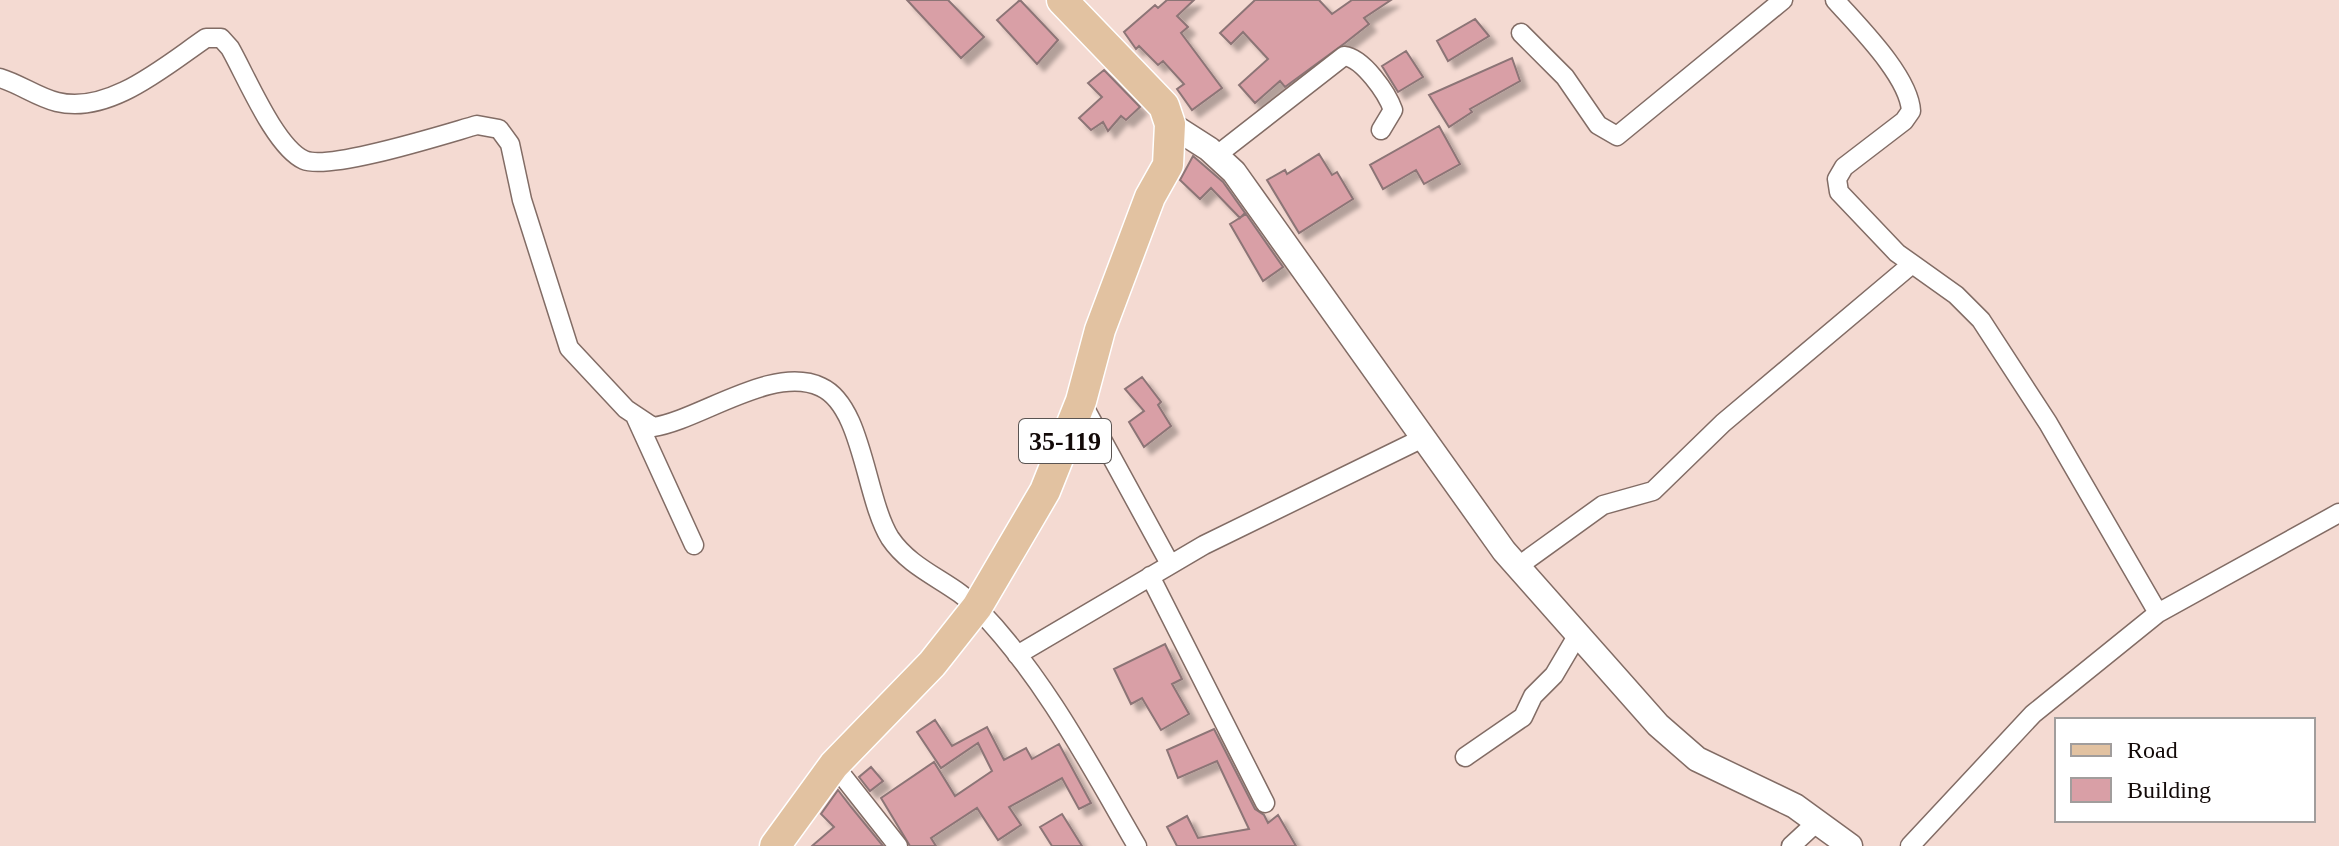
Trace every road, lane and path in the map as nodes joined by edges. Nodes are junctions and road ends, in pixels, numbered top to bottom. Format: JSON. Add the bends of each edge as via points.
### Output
{"nodes":[{"id":1,"x":1062,"y":0,"type":"edge"},
{"id":2,"x":1783,"y":0,"type":"edge"},
{"id":3,"x":1835,"y":0,"type":"edge"},
{"id":4,"x":1521,"y":33,"type":"dead end"},
{"id":5,"x":0,"y":78,"type":"edge"},
{"id":6,"x":1170,"y":124,"type":"junction"},
{"id":7,"x":1381,"y":130,"type":"dead end"},
{"id":8,"x":1217,"y":155,"type":"junction"},
{"id":9,"x":1912,"y":264,"type":"junction"},
{"id":10,"x":1081,"y":401,"type":"junction"},
{"id":11,"x":636,"y":418,"type":"junction"},
{"id":12,"x":1423,"y":438,"type":"junction"},
{"id":13,"x":2339,"y":513,"type":"edge"},
{"id":14,"x":694,"y":545,"type":"dead end"},
{"id":15,"x":1170,"y":564,"type":"junction"},
{"id":16,"x":1517,"y":567,"type":"junction"},
{"id":17,"x":1150,"y":576,"type":"junction"},
{"id":18,"x":977,"y":607,"type":"junction"},
{"id":19,"x":2158,"y":613,"type":"junction"},
{"id":20,"x":1577,"y":636,"type":"junction"},
{"id":21,"x":1017,"y":655,"type":"junction"},
{"id":22,"x":1465,"y":757,"type":"dead end"},
{"id":23,"x":834,"y":765,"type":"junction"},
{"id":24,"x":1265,"y":803,"type":"dead end"},
{"id":25,"x":1817,"y":822,"type":"junction"},
{"id":26,"x":775,"y":846,"type":"edge"},
{"id":27,"x":898,"y":846,"type":"edge"},
{"id":28,"x":1137,"y":846,"type":"edge"},
{"id":29,"x":1791,"y":846,"type":"edge"},
{"id":30,"x":1850,"y":846,"type":"edge"},
{"id":31,"x":1910,"y":846,"type":"edge"}],
"edges":[{"from":1,"to":6,"type":"main road","via":[[1156,95]]},
{"from":2,"to":4,"type":"street","via":[[1617,136],[1598,125],[1565,77]]},
{"from":3,"to":9,"type":"street","via":[[1875,46],[1905,90],[1911,111],[1844,167],[1837,179],[1839,192]]},
{"from":5,"to":11,"type":"street","via":[[53,101],[96,103],[206,38],[221,38],[279,136],[304,160],[343,160],[477,125],[499,129],[510,144],[519,191],[569,348]]},
{"from":6,"to":8,"type":"street"},
{"from":6,"to":10,"type":"main road","number":"35-119","via":[[1168,165],[1150,197],[1100,330]]},
{"from":7,"to":8,"type":"street","via":[[1393,110],[1389,99],[1365,70],[1344,56]]},
{"from":8,"to":12,"type":"street"},
{"from":9,"to":16,"type":"street","via":[[1723,423],[1653,491],[1603,505]]},
{"from":9,"to":19,"type":"street","via":[[1956,295],[2001,347]]},
{"from":10,"to":15,"type":"street"},
{"from":10,"to":18,"type":"main road","number":"35-119","via":[[1045,491]]},
{"from":11,"to":14,"type":"street"},
{"from":11,"to":18,"type":"street","via":[[653,427],[756,388],[807,382],[821,387],[851,421],[872,494],[895,546],[917,568]]},
{"from":12,"to":15,"type":"street"},
{"from":12,"to":16,"type":"street"},
{"from":13,"to":19,"type":"street"},
{"from":15,"to":17,"type":"street"},
{"from":16,"to":20,"type":"street"},
{"from":17,"to":21,"type":"street"},
{"from":17,"to":24,"type":"street"},
{"from":18,"to":21,"type":"street"},
{"from":18,"to":23,"type":"main road","number":"35-119","via":[[932,664]]},
{"from":19,"to":31,"type":"street","via":[[2033,714]]},
{"from":20,"to":22,"type":"street","via":[[1523,717]]},
{"from":20,"to":25,"type":"street","via":[[1687,752]]},
{"from":21,"to":28,"type":"street"},
{"from":23,"to":26,"type":"main road","number":"35-119"},
{"from":23,"to":27,"type":"street"},
{"from":25,"to":29,"type":"street"},
{"from":25,"to":30,"type":"street"}]}
